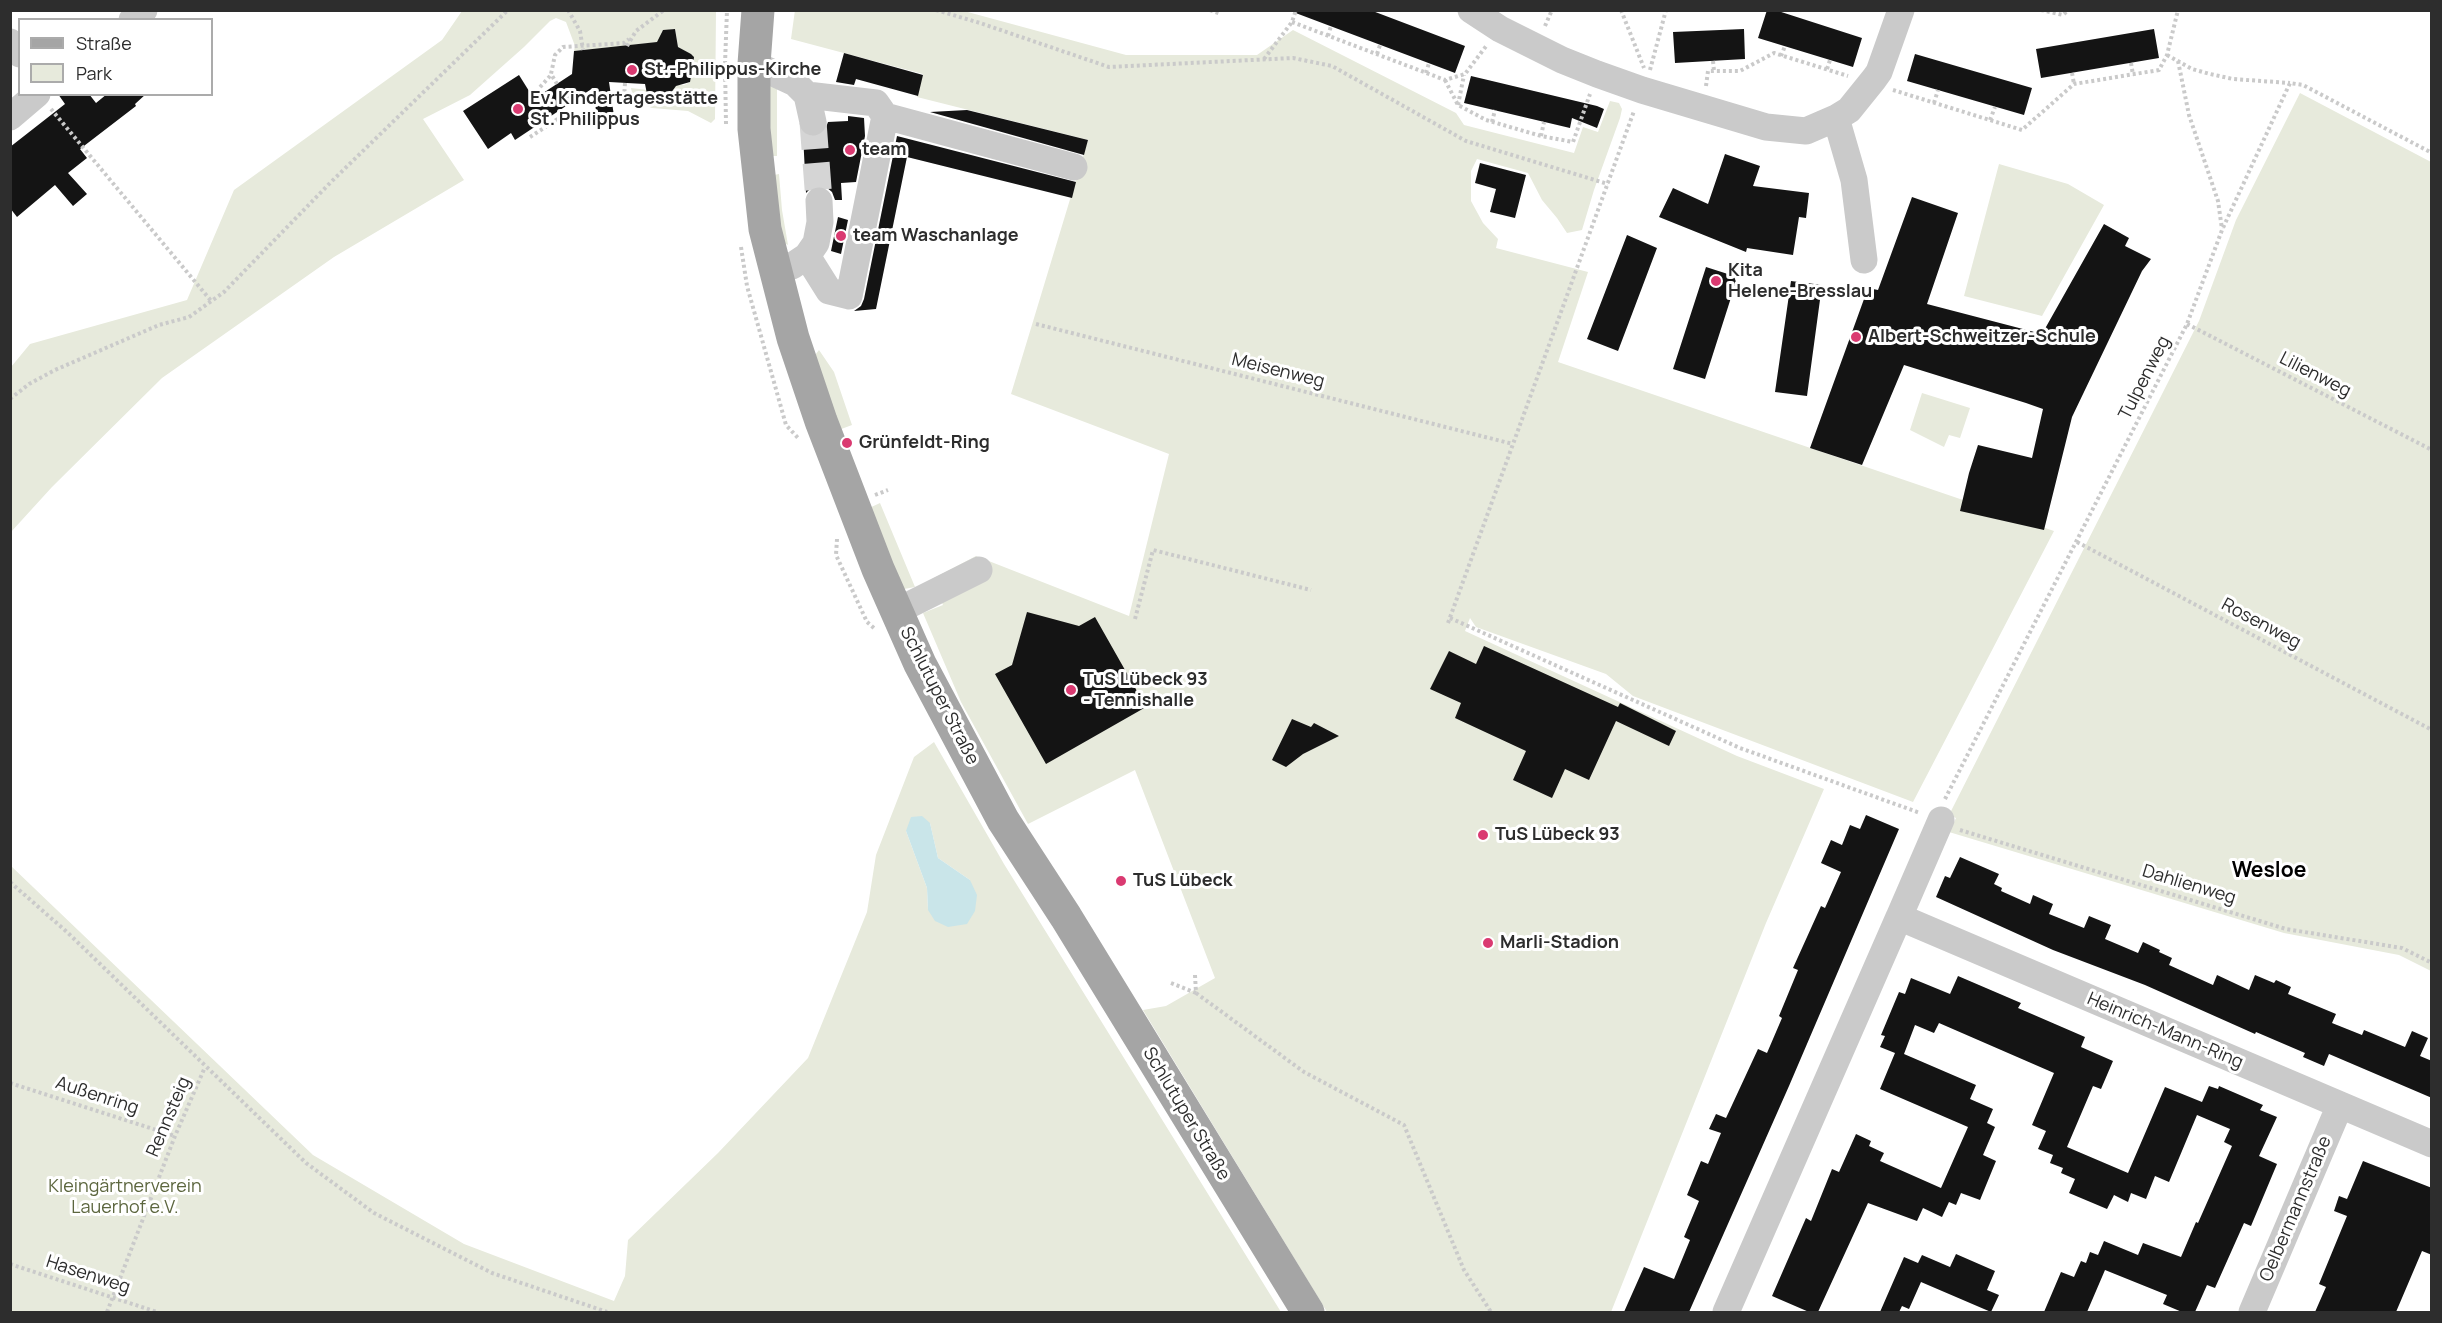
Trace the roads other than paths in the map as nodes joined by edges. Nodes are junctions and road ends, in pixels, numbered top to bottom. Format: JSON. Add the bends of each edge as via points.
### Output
{"nodes":[{"id":1,"x":758,"y":10,"type":"edge"},
{"id":2,"x":1471,"y":10,"type":"edge"},
{"id":3,"x":1901,"y":10,"type":"edge"},
{"id":4,"x":754,"y":64,"type":"junction"},
{"id":5,"x":807,"y":95,"type":"junction"},
{"id":6,"x":42,"y":99,"type":"edge"},
{"id":7,"x":885,"y":116,"type":"junction"},
{"id":8,"x":10,"y":117,"type":"edge"},
{"id":9,"x":1836,"y":118,"type":"junction"},
{"id":10,"x":813,"y":122,"type":"tunnel mouth"},
{"id":11,"x":1074,"y":167,"type":"dead end"},
{"id":12,"x":819,"y":201,"type":"tunnel mouth"},
{"id":13,"x":807,"y":256,"type":"junction"},
{"id":14,"x":1864,"y":260,"type":"dead end"},
{"id":15,"x":775,"y":273,"type":"junction"},
{"id":16,"x":979,"y":570,"type":"dead end"},
{"id":17,"x":897,"y":611,"type":"junction"},
{"id":18,"x":1941,"y":820,"type":"road end"},
{"id":19,"x":1899,"y":917,"type":"junction"},
{"id":20,"x":2340,"y":1105,"type":"junction"},
{"id":21,"x":2432,"y":1144,"type":"edge"},
{"id":22,"x":1308,"y":1312,"type":"edge"},
{"id":23,"x":1726,"y":1312,"type":"edge"},
{"id":24,"x":2252,"y":1312,"type":"edge"}],
"edges":[{"from":1,"to":4,"type":"main road","name":"Schlutuper Straße"},
{"from":2,"to":9,"type":"street","via":[[1500,29],[1640,96],[1766,127],[1806,131]]},
{"from":3,"to":9,"type":"street","via":[[1879,72],[1849,110]]},
{"from":4,"to":5,"type":"street","via":[[795,83]]},
{"from":4,"to":15,"type":"main road","name":"Schlutuper Straße","via":[[757,166]]},
{"from":5,"to":7,"type":"street","via":[[876,103]]},
{"from":5,"to":10,"type":"street"},
{"from":6,"to":8,"type":"street"},
{"from":7,"to":11,"type":"street"},
{"from":7,"to":13,"type":"street","via":[[849,296],[829,291]]},
{"from":9,"to":14,"type":"street","via":[[1854,180]]},
{"from":12,"to":13,"type":"street","via":[[816,243]]},
{"from":13,"to":15,"type":"street"},
{"from":15,"to":17,"type":"main road","name":"Schlutuper Straße","via":[[821,422]]},
{"from":16,"to":17,"type":"street"},
{"from":17,"to":22,"type":"main road","name":"Schlutuper Straße","via":[[920,664],[1003,820]]},
{"from":18,"to":19,"type":"street"},
{"from":19,"to":20,"type":"street","name":"Heinrich-Mann-Ring"},
{"from":19,"to":23,"type":"street"},
{"from":20,"to":21,"type":"street","name":"Heinrich-Mann-Ring"},
{"from":20,"to":24,"type":"street","name":"Oelbermannstraße"}]}
